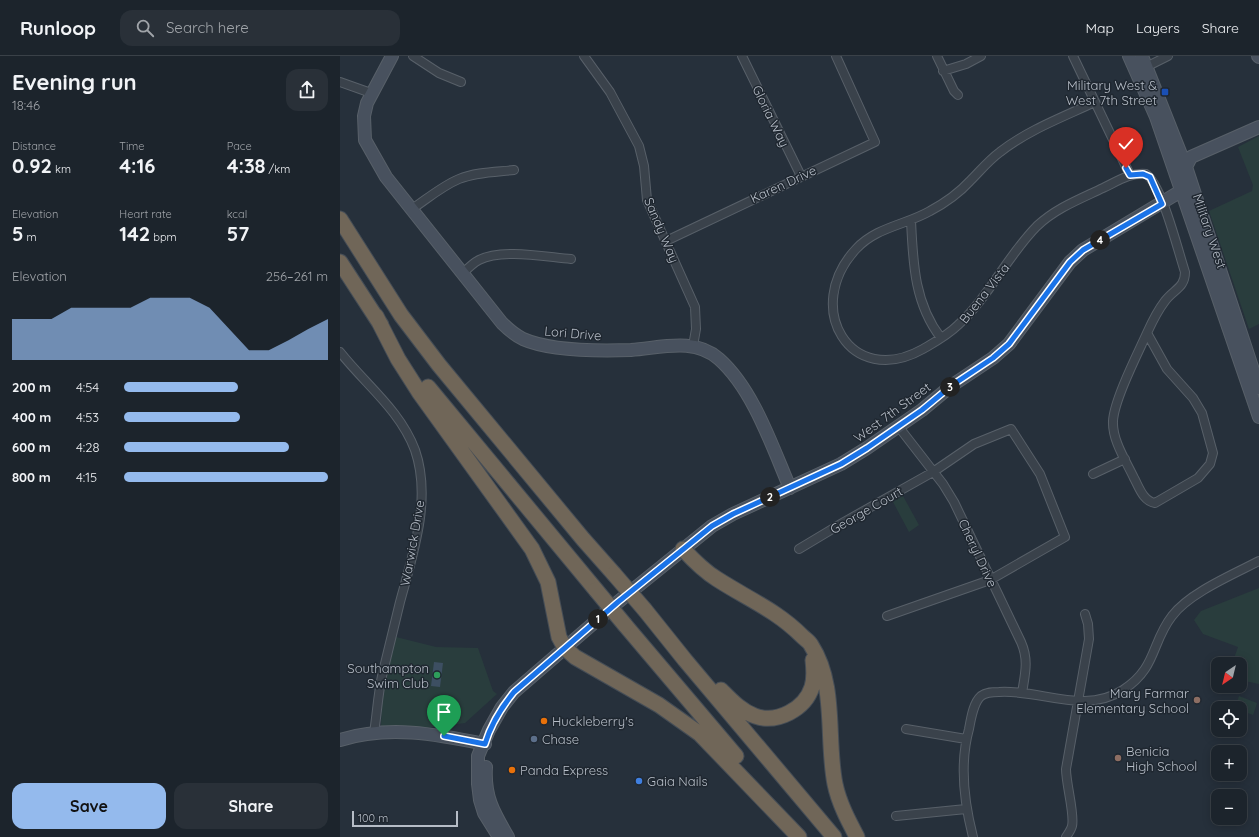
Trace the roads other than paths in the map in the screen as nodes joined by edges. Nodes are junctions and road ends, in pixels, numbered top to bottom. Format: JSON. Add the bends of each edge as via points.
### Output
{"nodes":[{"id":1,"x":392,"y":56,"type":"edge"},
{"id":2,"x":413,"y":56,"type":"edge"},
{"id":3,"x":584,"y":56,"type":"edge"},
{"id":4,"x":742,"y":56,"type":"edge"},
{"id":5,"x":836,"y":56,"type":"edge"},
{"id":6,"x":937,"y":56,"type":"edge"},
{"id":7,"x":981,"y":56,"type":"edge"},
{"id":8,"x":1074,"y":56,"type":"edge"},
{"id":9,"x":1129,"y":56,"type":"edge"},
{"id":10,"x":1168,"y":56,"type":"edge"},
{"id":11,"x":1142,"y":65,"type":"edge"},
{"id":12,"x":943,"y":71,"type":"junction"},
{"id":13,"x":340,"y":82,"type":"edge"},
{"id":14,"x":461,"y":82,"type":"dead end"},
{"id":15,"x":371,"y":93,"type":"junction"},
{"id":16,"x":958,"y":95,"type":"dead end"},
{"id":17,"x":1095,"y":102,"type":"junction"},
{"id":18,"x":1259,"y":127,"type":"edge"},
{"id":19,"x":1186,"y":167,"type":"junction"},
{"id":20,"x":514,"y":170,"type":"dead end"},
{"id":21,"x":1130,"y":175,"type":"junction"},
{"id":22,"x":800,"y":176,"type":"junction"},
{"id":23,"x":1181,"y":191,"type":"junction"},
{"id":24,"x":1162,"y":204,"type":"junction"},
{"id":25,"x":412,"y":209,"type":"junction"},
{"id":26,"x":340,"y":219,"type":"edge"},
{"id":27,"x":911,"y":220,"type":"junction"},
{"id":28,"x":666,"y":241,"type":"junction"},
{"id":29,"x":571,"y":259,"type":"dead end"},
{"id":30,"x":340,"y":262,"type":"edge"},
{"id":31,"x":462,"y":274,"type":"junction"},
{"id":32,"x":376,"y":316,"type":"junction"},
{"id":33,"x":1147,"y":333,"type":"junction"},
{"id":34,"x":941,"y":338,"type":"junction"},
{"id":35,"x":693,"y":346,"type":"junction"},
{"id":36,"x":340,"y":352,"type":"edge"},
{"id":37,"x":1259,"y":388,"type":"edge"},
{"id":38,"x":1259,"y":417,"type":"edge"},
{"id":39,"x":898,"y":426,"type":"junction"},
{"id":40,"x":1125,"y":459,"type":"junction"},
{"id":41,"x":933,"y":472,"type":"junction"},
{"id":42,"x":1093,"y":474,"type":"dead end"},
{"id":43,"x":790,"y":488,"type":"junction"},
{"id":44,"x":683,"y":549,"type":"junction"},
{"id":45,"x":799,"y":549,"type":"dead end"},
{"id":46,"x":1259,"y":561,"type":"edge"},
{"id":47,"x":990,"y":580,"type":"junction"},
{"id":48,"x":1085,"y":614,"type":"dead end"},
{"id":49,"x":887,"y":616,"type":"dead end"},
{"id":50,"x":803,"y":637,"type":"junction"},
{"id":51,"x":565,"y":648,"type":"junction"},
{"id":52,"x":677,"y":648,"type":"junction"},
{"id":53,"x":1022,"y":693,"type":"junction"},
{"id":54,"x":1079,"y":701,"type":"junction"},
{"id":55,"x":906,"y":729,"type":"dead end"},
{"id":56,"x":374,"y":733,"type":"junction"},
{"id":57,"x":966,"y":739,"type":"junction"},
{"id":58,"x":340,"y":740,"type":"edge"},
{"id":59,"x":485,"y":744,"type":"junction"},
{"id":60,"x":966,"y":809,"type":"junction"},
{"id":61,"x":896,"y":816,"type":"dead end"},
{"id":62,"x":499,"y":837,"type":"edge"},
{"id":63,"x":508,"y":837,"type":"edge"},
{"id":64,"x":799,"y":837,"type":"edge"},
{"id":65,"x":804,"y":837,"type":"edge"},
{"id":66,"x":834,"y":837,"type":"edge"},
{"id":67,"x":857,"y":837,"type":"edge"},
{"id":68,"x":973,"y":837,"type":"edge"},
{"id":69,"x":1066,"y":837,"type":"edge"}],
"edges":[{"from":1,"to":15,"type":"street","name":"Lori Drive"},
{"from":2,"to":14,"type":"street","via":[[439,73]]},
{"from":3,"to":28,"type":"street","name":"Sandy Way","via":[[610,92],[639,146],[644,166],[647,200]]},
{"from":4,"to":22,"type":"street","name":"Gloria Way"},
{"from":5,"to":22,"type":"street","name":"Karen Drive","via":[[875,142]]},
{"from":6,"to":12,"type":"street"},
{"from":7,"to":12,"type":"street"},
{"from":8,"to":17,"type":"street"},
{"from":9,"to":11,"type":"street","name":"Military West"},
{"from":10,"to":11,"type":"street"},
{"from":11,"to":19,"type":"street","name":"Military West"},
{"from":11,"to":23,"type":"street","name":"Military West","via":[[1156,117]]},
{"from":12,"to":16,"type":"street"},
{"from":13,"to":15,"type":"street"},
{"from":15,"to":25,"type":"street","name":"Lori Drive","via":[[364,116],[365,140],[376,162]]},
{"from":17,"to":21,"type":"street"},
{"from":17,"to":27,"type":"street","name":"Buena Vista","via":[[1011,144],[988,161],[961,191],[929,212]]},
{"from":18,"to":19,"type":"street","via":[[1191,157]]},
{"from":19,"to":23,"type":"street"},
{"from":19,"to":37,"type":"street","name":"Military West"},
{"from":20,"to":25,"type":"street","via":[[459,179]]},
{"from":21,"to":24,"type":"street","via":[[1143,174],[1150,177]]},
{"from":21,"to":34,"type":"street","name":"Buena Vista","via":[[1072,202],[1044,220],[1032,231],[965,318]]},
{"from":22,"to":28,"type":"street","name":"Karen Drive"},
{"from":23,"to":24,"type":"street","name":"West 7th Street"},
{"from":23,"to":38,"type":"street","name":"Military West"},
{"from":24,"to":33,"type":"street","via":[[1185,272],[1185,280],[1182,286],[1166,299]]},
{"from":24,"to":39,"type":"street","name":"West 7th Street","via":[[1083,250],[1070,262],[1009,344]]},
{"from":25,"to":31,"type":"street","name":"Lori Drive"},
{"from":26,"to":52,"type":"highway","bridge":true,"via":[[401,315],[439,365],[578,534]]},
{"from":27,"to":34,"type":"street","via":[[912,259],[918,289],[929,318]]},
{"from":27,"to":34,"type":"street","name":"Buena Vista","via":[[876,233],[856,249],[835,285],[833,317],[850,346],[860,353],[882,361],[903,358]]},
{"from":28,"to":35,"type":"street","name":"Sandy Way","via":[[695,307],[696,329]]},
{"from":29,"to":31,"type":"street","via":[[510,254],[492,256],[478,260]]},
{"from":30,"to":32,"type":"highway"},
{"from":31,"to":35,"type":"street","name":"Lori Drive","via":[[502,323],[513,333],[534,343],[594,350]]},
{"from":32,"to":51,"type":"highway","via":[[398,359],[419,392],[532,548],[548,582],[559,637]]},
{"from":32,"to":65,"type":"highway","bridge":true,"via":[[433,395]]},
{"from":33,"to":40,"type":"street","via":[[1115,410],[1114,434]]},
{"from":33,"to":40,"type":"street","via":[[1167,369],[1193,398],[1202,413],[1214,454],[1210,464],[1198,478],[1155,503],[1144,496]]},
{"from":35,"to":43,"type":"street","name":"Lori Drive","via":[[704,349],[718,358],[736,378],[760,421]]},
{"from":36,"to":56,"type":"street","name":"Warwick Drive","via":[[389,405],[401,422],[415,450],[422,479],[421,508],[415,545],[382,677]]},
{"from":39,"to":41,"type":"street","name":"Cheryl Drive"},
{"from":39,"to":43,"type":"street","name":"West 7th Street","via":[[841,464]]},
{"from":40,"to":42,"type":"street"},
{"from":41,"to":45,"type":"street","name":"George Court"},
{"from":41,"to":47,"type":"street","name":"Cheryl Drive","via":[[954,502]]},
{"from":41,"to":47,"type":"street","name":"George Court","via":[[974,444],[1011,429],[1040,474],[1065,536]]},
{"from":43,"to":44,"type":"street","name":"West 7th Street","via":[[733,514],[712,526]]},
{"from":44,"to":50,"type":"highway","via":[[704,570],[778,614]]},
{"from":44,"to":51,"type":"street","name":"West 7th Street"},
{"from":46,"to":54,"type":"street","via":[[1216,584],[1180,608],[1165,626],[1148,666],[1131,685],[1108,698]]},
{"from":47,"to":49,"type":"street"},
{"from":47,"to":53,"type":"street","name":"Cheryl Drive","via":[[1026,656]]},
{"from":48,"to":54,"type":"street","via":[[1089,639]]},
{"from":50,"to":52,"type":"highway","via":[[812,658],[812,688],[806,699],[796,708],[779,717],[768,718],[756,717],[744,711],[689,656]]},
{"from":50,"to":67,"type":"highway","via":[[818,657],[823,673],[835,784],[841,804]]},
{"from":51,"to":59,"type":"street","name":"West 7th Street","via":[[514,692],[489,730]]},
{"from":51,"to":64,"type":"highway","via":[[659,705],[700,734]]},
{"from":52,"to":66,"type":"highway"},
{"from":53,"to":54,"type":"street"},
{"from":53,"to":57,"type":"street","via":[[996,692],[982,695],[974,709]]},
{"from":54,"to":69,"type":"street","via":[[1066,769],[1072,820]]},
{"from":55,"to":57,"type":"street"},
{"from":56,"to":58,"type":"street"},
{"from":56,"to":59,"type":"street","via":[[417,732]]},
{"from":57,"to":60,"type":"street","via":[[963,774]]},
{"from":59,"to":62,"type":"street","name":"West 7th Street","via":[[478,756],[478,784],[484,812]]},
{"from":59,"to":63,"type":"street","via":[[489,798],[493,812]]},
{"from":60,"to":61,"type":"street"},
{"from":60,"to":68,"type":"street"}]}
